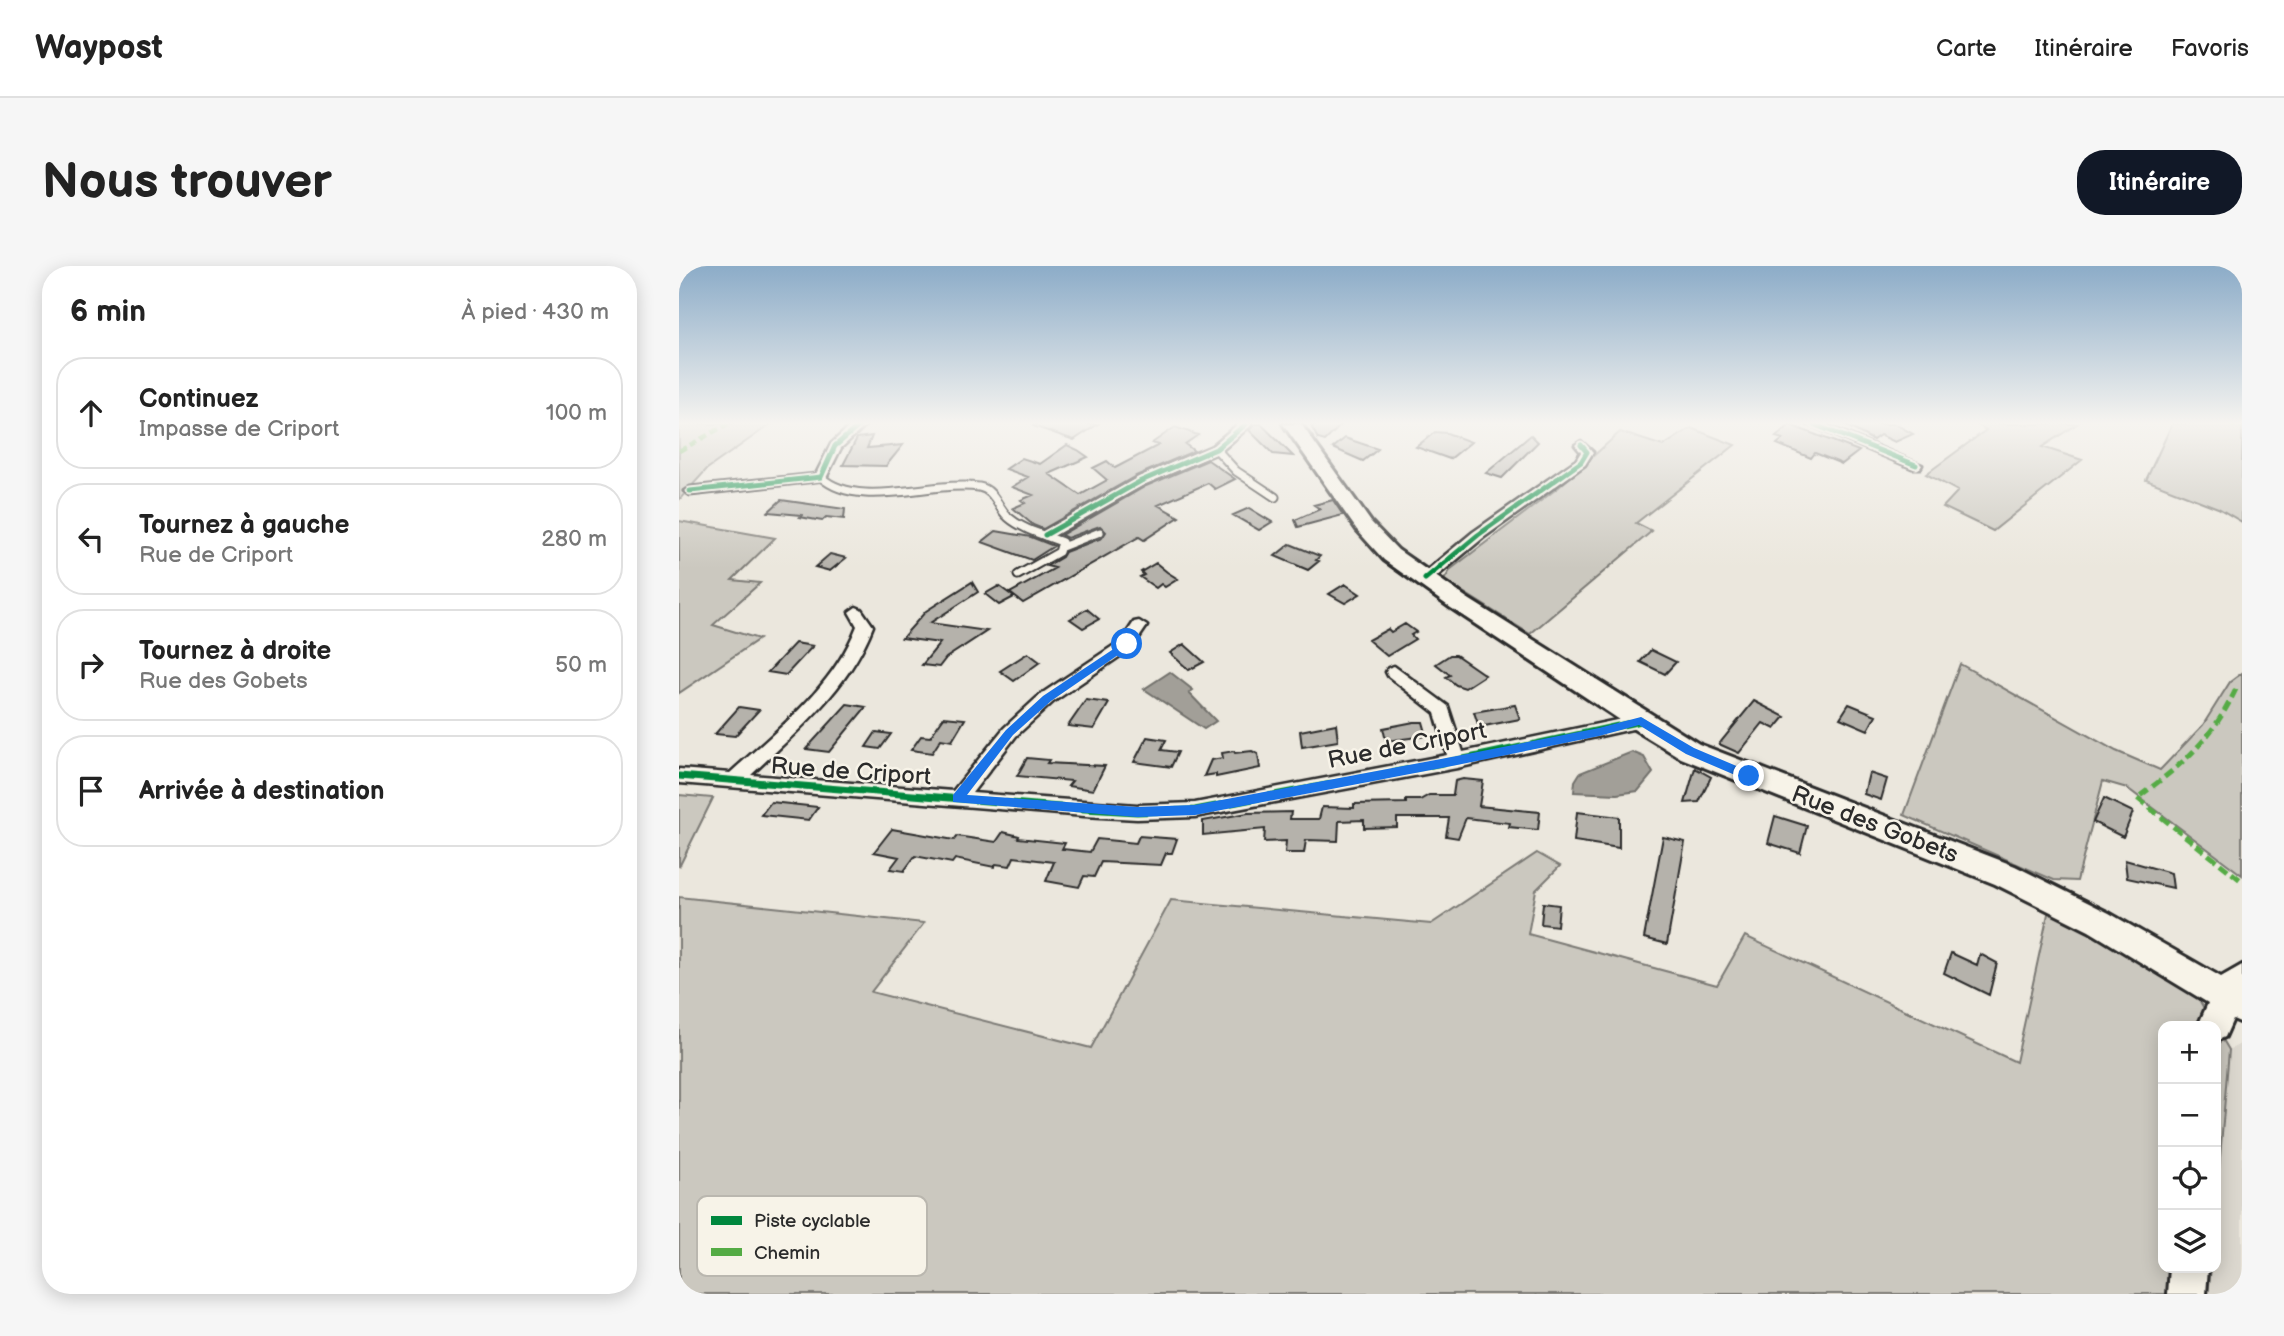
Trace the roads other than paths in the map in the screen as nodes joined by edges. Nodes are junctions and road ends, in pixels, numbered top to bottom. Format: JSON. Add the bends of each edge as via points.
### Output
{"nodes":[{"id":1,"x":823,"y":472,"type":"edge"},
{"id":2,"x":1162,"y":472,"type":"edge"},
{"id":3,"x":1236,"y":472,"type":"edge"},
{"id":4,"x":1326,"y":472,"type":"edge"},
{"id":5,"x":1567,"y":472,"type":"edge"},
{"id":6,"x":821,"y":477,"type":"junction"},
{"id":7,"x":690,"y":491,"type":"dead end"},
{"id":8,"x":1275,"y":497,"type":"dead end"},
{"id":9,"x":1100,"y":532,"type":"dead end"},
{"id":10,"x":1045,"y":535,"type":"junction"},
{"id":11,"x":1062,"y":547,"type":"junction"},
{"id":12,"x":1018,"y":575,"type":"dead end"},
{"id":13,"x":1425,"y":579,"type":"junction"},
{"id":14,"x":856,"y":612,"type":"dead end"},
{"id":15,"x":1139,"y":626,"type":"dead end"},
{"id":16,"x":1394,"y":672,"type":"dead end"},
{"id":17,"x":1641,"y":721,"type":"junction"},
{"id":18,"x":1457,"y":761,"type":"junction"},
{"id":19,"x":679,"y":776,"type":"edge"},
{"id":20,"x":733,"y":781,"type":"junction"},
{"id":21,"x":957,"y":799,"type":"junction"},
{"id":22,"x":2185,"y":971,"type":"joint"},
{"id":23,"x":2236,"y":995,"type":"edge"},
{"id":24,"x":2218,"y":1021,"type":"edge"},
{"id":25,"x":2189,"y":1273,"type":"edge"},
{"id":26,"x":2187,"y":1294,"type":"edge"}],
"edges":[{"from":1,"to":6,"type":"street"},
{"from":2,"to":10,"type":"street"},
{"from":3,"to":8,"type":"lane"},
{"from":4,"to":13,"type":"main road","name":"Rue des Gobets","via":[[1364,526],[1391,555]]},
{"from":5,"to":13,"type":"street"},
{"from":6,"to":7,"type":"street"},
{"from":6,"to":10,"type":"lane","via":[[824,484],[845,490],[983,487],[995,495],[998,508],[1012,522]]},
{"from":9,"to":11,"type":"lane"},
{"from":10,"to":11,"type":"lane","via":[[1062,542]]},
{"from":11,"to":12,"type":"lane"},
{"from":13,"to":17,"type":"main road","name":"Rue des Gobets"},
{"from":14,"to":20,"type":"street","via":[[865,626],[854,654],[824,695]]},
{"from":15,"to":21,"type":"street","via":[[1127,644],[1047,698],[1010,733]]},
{"from":16,"to":18,"type":"street","via":[[1442,710]]},
{"from":17,"to":18,"type":"street","name":"Rue de Criport"},
{"from":17,"to":22,"type":"main road","name":"Rue des Gobets","via":[[1702,756],[2005,875]]},
{"from":18,"to":21,"type":"street","name":"Rue de Criport","via":[[1195,810],[1137,812]]},
{"from":19,"to":20,"type":"street","name":"Rue de Criport"},
{"from":20,"to":21,"type":"street","name":"Rue de Criport"},
{"from":22,"to":23,"type":"main road"},
{"from":23,"to":24,"type":"main road"},
{"from":25,"to":26,"type":"main road"}]}
